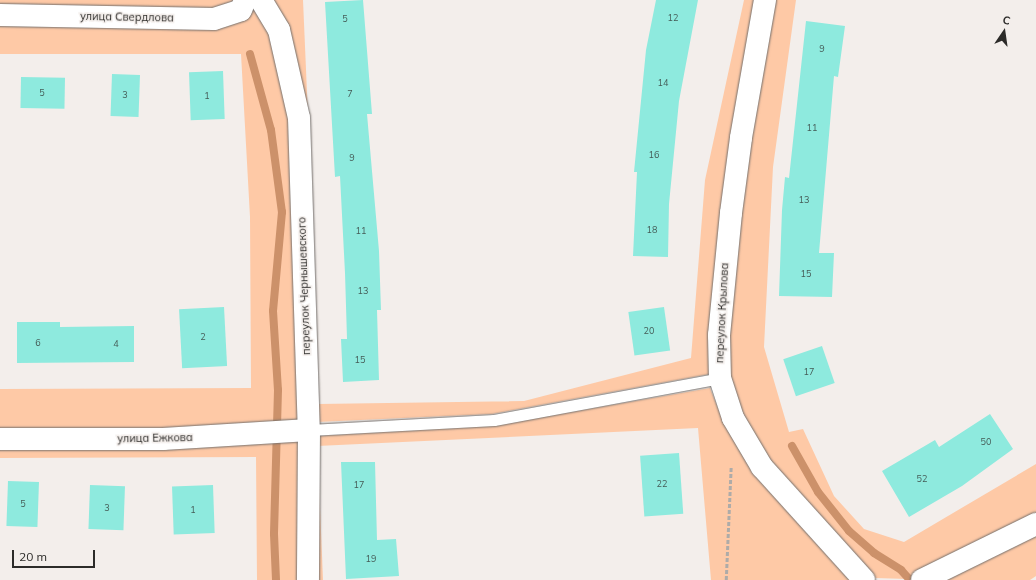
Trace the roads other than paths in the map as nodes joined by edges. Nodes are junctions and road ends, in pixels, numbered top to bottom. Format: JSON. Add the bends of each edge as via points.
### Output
{"nodes":[{"id":1,"x":245,"y":0,"type":"edge"},
{"id":2,"x":261,"y":0,"type":"edge"},
{"id":3,"x":765,"y":0,"type":"edge"},
{"id":4,"x":0,"y":15,"type":"edge"},
{"id":5,"x":720,"y":378,"type":"junction"},
{"id":6,"x":309,"y":430,"type":"junction"},
{"id":7,"x":0,"y":439,"type":"edge"},
{"id":8,"x":1036,"y":524,"type":"edge"},
{"id":9,"x":308,"y":580,"type":"edge"},
{"id":10,"x":864,"y":580,"type":"edge"},
{"id":11,"x":922,"y":580,"type":"edge"}],
"edges":[{"from":1,"to":4,"type":"street","name":"улица Свердлова","via":[[241,10],[214,19]]},
{"from":2,"to":6,"type":"street","name":"переулок Чернышевского","via":[[279,30],[299,118]]},
{"from":3,"to":5,"type":"street","name":"переулок Крылова","via":[[730,213],[719,335]]},
{"from":5,"to":6,"type":"lane","via":[[494,420]]},
{"from":5,"to":10,"type":"street","name":"переулок Крылова","via":[[733,418],[762,467]]},
{"from":6,"to":7,"type":"street","name":"улица Ежкова","via":[[163,439]]},
{"from":6,"to":9,"type":"street","name":"переулок Чернышевского"},
{"from":8,"to":11,"type":"street"}]}
